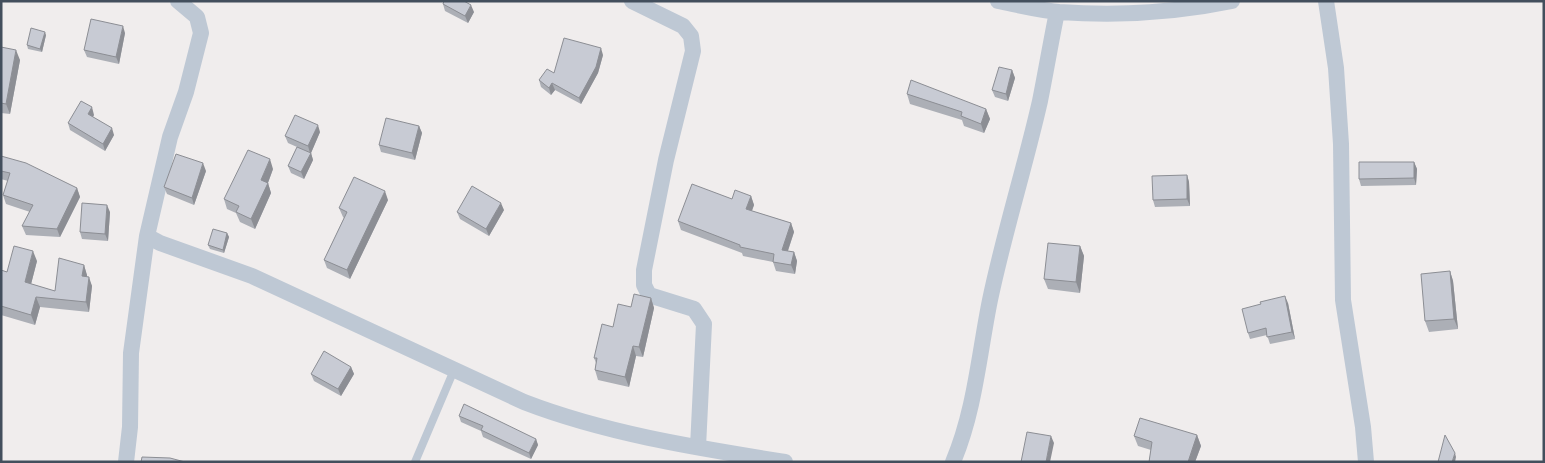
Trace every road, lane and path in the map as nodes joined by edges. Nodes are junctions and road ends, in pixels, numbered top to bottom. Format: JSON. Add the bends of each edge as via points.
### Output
{"nodes":[{"id":1,"x":178,"y":1,"type":"edge"},
{"id":2,"x":632,"y":1,"type":"edge"},
{"id":3,"x":998,"y":1,"type":"edge"},
{"id":4,"x":1232,"y":1,"type":"edge"},
{"id":5,"x":1326,"y":1,"type":"edge"},
{"id":6,"x":1057,"y":12,"type":"junction"},
{"id":7,"x":147,"y":236,"type":"junction"},
{"id":8,"x":454,"y":370,"type":"junction"},
{"id":9,"x":698,"y":447,"type":"junction"},
{"id":10,"x":711,"y":456,"type":"edge"},
{"id":11,"x":126,"y":462,"type":"edge"},
{"id":12,"x":415,"y":462,"type":"edge"},
{"id":13,"x":785,"y":462,"type":"edge"},
{"id":14,"x":954,"y":462,"type":"edge"},
{"id":15,"x":1366,"y":462,"type":"edge"}],
"edges":[{"from":1,"to":7,"type":"street","via":[[197,16],[201,33],[170,137]]},
{"from":2,"to":9,"type":"street","via":[[683,26],[691,36],[693,50],[666,160],[644,270],[644,285],[649,295],[694,309],[704,324]]},
{"from":3,"to":6,"type":"street"},
{"from":4,"to":6,"type":"street","via":[[1126,14]]},
{"from":5,"to":15,"type":"street","via":[[1336,68],[1341,144],[1343,300]]},
{"from":6,"to":14,"type":"street","via":[[1039,102],[990,301],[970,412]]},
{"from":7,"to":8,"type":"street","via":[[252,276]]},
{"from":7,"to":11,"type":"street","via":[[131,353]]},
{"from":8,"to":9,"type":"street","via":[[560,416]]},
{"from":8,"to":12,"type":"lane"},
{"from":9,"to":10,"type":"street"},
{"from":10,"to":13,"type":"street"}]}
